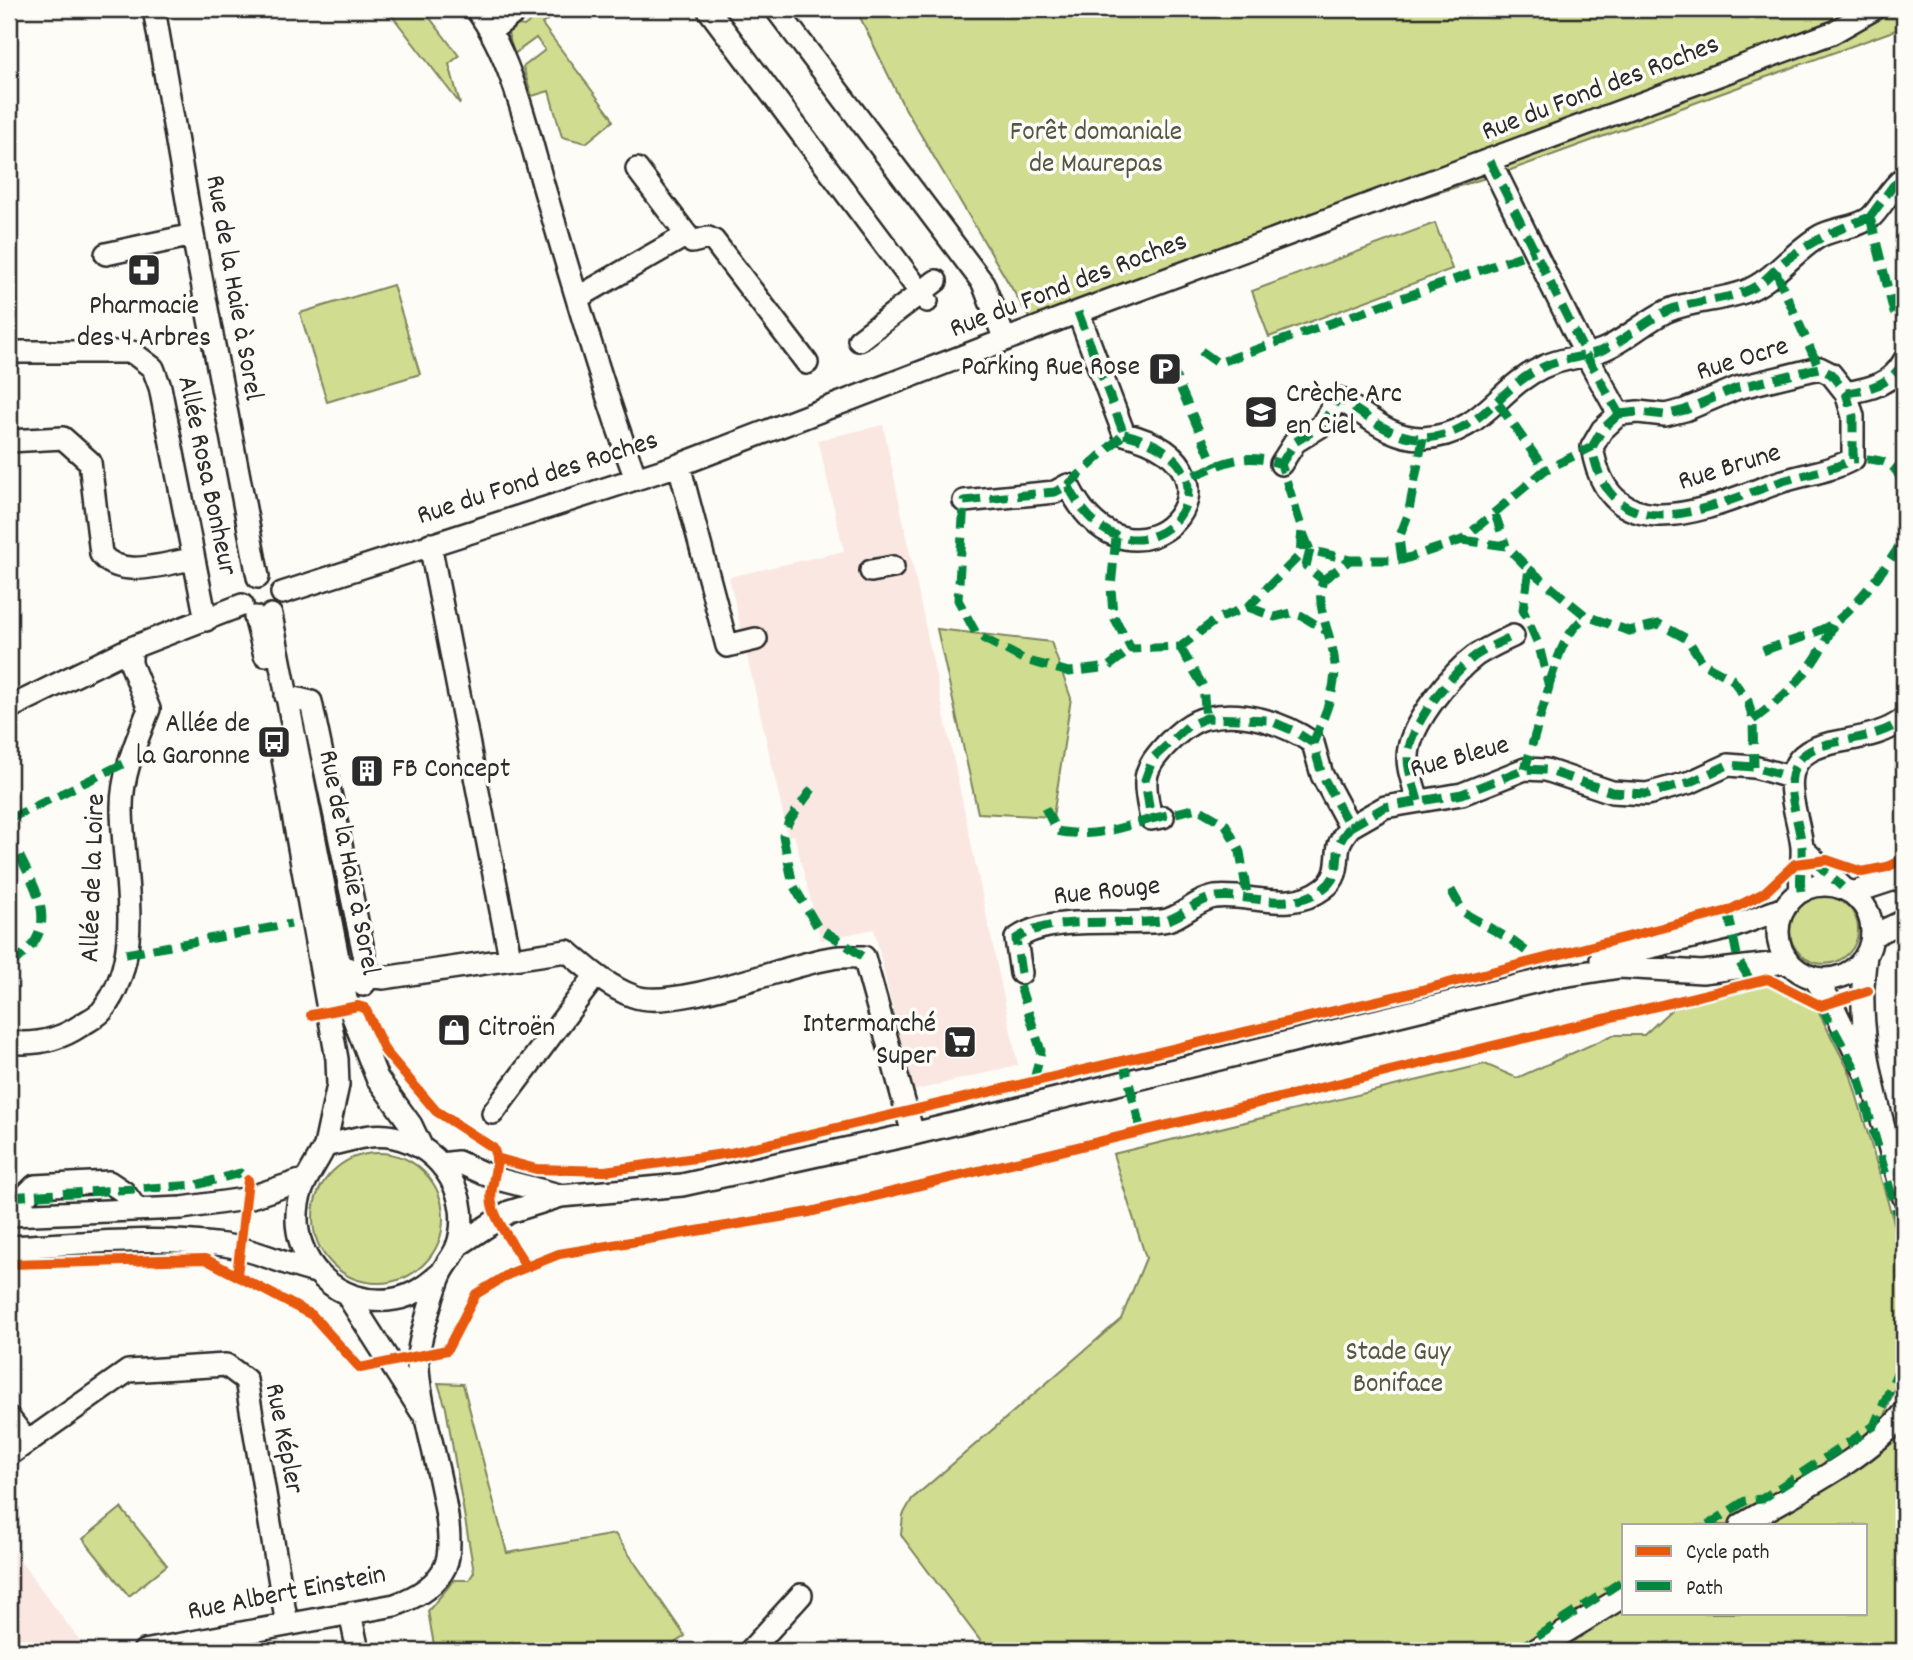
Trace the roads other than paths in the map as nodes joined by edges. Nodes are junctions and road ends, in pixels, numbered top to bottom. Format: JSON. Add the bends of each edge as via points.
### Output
{"nodes":[{"id":1,"x":154,"y":9,"type":"edge"},
{"id":2,"x":476,"y":9,"type":"edge"},
{"id":3,"x":519,"y":9,"type":"edge"},
{"id":4,"x":708,"y":9,"type":"edge"},
{"id":5,"x":776,"y":9,"type":"edge"},
{"id":6,"x":1871,"y":10,"type":"edge"},
{"id":7,"x":492,"y":30,"type":"junction"},
{"id":8,"x":1490,"y":161,"type":"junction"},
{"id":9,"x":637,"y":169,"type":"dead end"},
{"id":10,"x":1904,"y":178,"type":"edge"},
{"id":11,"x":193,"y":235,"type":"junction"},
{"id":12,"x":687,"y":235,"type":"junction"},
{"id":13,"x":106,"y":254,"type":"dead end"},
{"id":14,"x":577,"y":298,"type":"junction"},
{"id":15,"x":1078,"y":312,"type":"junction"},
{"id":16,"x":859,"y":340,"type":"dead end"},
{"id":17,"x":1005,"y":340,"type":"junction"},
{"id":18,"x":9,"y":352,"type":"edge"},
{"id":19,"x":1586,"y":355,"type":"junction"},
{"id":20,"x":1904,"y":361,"type":"edge"},
{"id":21,"x":807,"y":363,"type":"dead end"},
{"id":22,"x":1846,"y":393,"type":"junction"},
{"id":23,"x":1619,"y":414,"type":"junction"},
{"id":24,"x":9,"y":441,"type":"edge"},
{"id":25,"x":1281,"y":464,"type":"dead end"},
{"id":26,"x":679,"y":465,"type":"junction"},
{"id":27,"x":636,"y":479,"type":"junction"},
{"id":28,"x":964,"y":501,"type":"dead end"},
{"id":29,"x":430,"y":544,"type":"junction"},
{"id":30,"x":193,"y":559,"type":"junction"},
{"id":31,"x":893,"y":567,"type":"dead end"},
{"id":32,"x":871,"y":571,"type":"dead end"},
{"id":33,"x":258,"y":576,"type":"junction"},
{"id":34,"x":282,"y":593,"type":"junction"},
{"id":35,"x":256,"y":612,"type":"junction"},
{"id":36,"x":206,"y":620,"type":"junction"},
{"id":37,"x":1513,"y":636,"type":"dead end"},
{"id":38,"x":756,"y":639,"type":"dead end"},
{"id":39,"x":131,"y":648,"type":"junction"},
{"id":40,"x":286,"y":696,"type":"junction"},
{"id":41,"x":9,"y":708,"type":"edge"},
{"id":42,"x":1904,"y":719,"type":"edge"},
{"id":43,"x":1790,"y":777,"type":"junction"},
{"id":44,"x":1418,"y":801,"type":"junction"},
{"id":45,"x":1163,"y":817,"type":"dead end"},
{"id":46,"x":1350,"y":827,"type":"junction"},
{"id":47,"x":1802,"y":848,"type":"junction"},
{"id":48,"x":1904,"y":876,"type":"edge"},
{"id":49,"x":1847,"y":890,"type":"junction"},
{"id":50,"x":1801,"y":891,"type":"junction"},
{"id":51,"x":1784,"y":908,"type":"junction"},
{"id":52,"x":1904,"y":921,"type":"edge"},
{"id":53,"x":1869,"y":946,"type":"junction"},
{"id":54,"x":510,"y":957,"type":"junction"},
{"id":55,"x":1788,"y":962,"type":"junction"},
{"id":56,"x":338,"y":967,"type":"junction"},
{"id":57,"x":1021,"y":973,"type":"dead end"},
{"id":58,"x":596,"y":975,"type":"junction"},
{"id":59,"x":369,"y":978,"type":"junction"},
{"id":60,"x":1550,"y":978,"type":"junction"},
{"id":61,"x":1814,"y":978,"type":"junction"},
{"id":62,"x":346,"y":999,"type":"junction"},
{"id":63,"x":9,"y":1042,"type":"edge"},
{"id":64,"x":1873,"y":1087,"type":"junction"},
{"id":65,"x":493,"y":1113,"type":"dead end"},
{"id":66,"x":913,"y":1134,"type":"junction"},
{"id":67,"x":325,"y":1146,"type":"junction"},
{"id":68,"x":421,"y":1146,"type":"junction"},
{"id":69,"x":441,"y":1164,"type":"junction"},
{"id":70,"x":306,"y":1179,"type":"junction"},
{"id":71,"x":561,"y":1196,"type":"junction"},
{"id":72,"x":1904,"y":1198,"type":"edge"},
{"id":73,"x":137,"y":1210,"type":"junction"},
{"id":74,"x":9,"y":1213,"type":"edge"},
{"id":75,"x":457,"y":1246,"type":"junction"},
{"id":76,"x":9,"y":1247,"type":"edge"},
{"id":77,"x":316,"y":1272,"type":"junction"},
{"id":78,"x":441,"y":1273,"type":"junction"},
{"id":79,"x":347,"y":1295,"type":"junction"},
{"id":80,"x":1904,"y":1413,"type":"edge"},
{"id":81,"x":9,"y":1418,"type":"edge"},
{"id":82,"x":426,"y":1419,"type":"junction"},
{"id":83,"x":27,"y":1441,"type":"junction"},
{"id":84,"x":9,"y":1455,"type":"edge"},
{"id":85,"x":1743,"y":1524,"type":"edge"},
{"id":86,"x":801,"y":1595,"type":"dead end"},
{"id":87,"x":1622,"y":1597,"type":"edge"},
{"id":88,"x":350,"y":1614,"type":"junction"},
{"id":89,"x":287,"y":1625,"type":"junction"},
{"id":90,"x":144,"y":1651,"type":"edge"},
{"id":91,"x":358,"y":1651,"type":"edge"},
{"id":92,"x":750,"y":1651,"type":"edge"},
{"id":93,"x":1534,"y":1651,"type":"edge"}],
"edges":[{"from":1,"to":11,"type":"street","name":"Rue de la Haie à Sorel"},
{"from":2,"to":7,"type":"street"},
{"from":3,"to":7,"type":"street"},
{"from":4,"to":16,"type":"street","via":[[928,291]]},
{"from":5,"to":17,"type":"street","via":[[983,283]]},
{"from":6,"to":8,"type":"street","name":"Rue du Fond des Roches","via":[[1832,33]]},
{"from":7,"to":14,"type":"street"},
{"from":8,"to":15,"type":"street","name":"Rue du Fond des Roches"},
{"from":8,"to":19,"type":"street"},
{"from":9,"to":12,"type":"street"},
{"from":10,"to":19,"type":"street","via":[[1870,218],[1821,236],[1744,292],[1668,310],[1609,347]]},
{"from":11,"to":13,"type":"street"},
{"from":11,"to":33,"type":"street","name":"Rue de la Haie à Sorel"},
{"from":12,"to":14,"type":"street"},
{"from":12,"to":21,"type":"street","via":[[692,242],[714,241]]},
{"from":14,"to":27,"type":"street"},
{"from":15,"to":17,"type":"street","name":"Rue du Fond des Roches"},
{"from":15,"to":28,"type":"street","via":[[1124,434],[1166,449],[1188,478],[1190,492],[1183,509],[1158,534],[1137,542],[1096,526],[1069,485],[1055,492]]},
{"from":17,"to":26,"type":"street","name":"Rue du Fond des Roches"},
{"from":18,"to":30,"type":"street","name":"Allée Rosa Bonheur","via":[[132,352],[146,360],[160,387]]},
{"from":19,"to":23,"type":"street"},
{"from":19,"to":25,"type":"street","via":[[1524,377],[1477,420],[1423,438],[1384,429],[1338,398],[1321,426],[1295,442]]},
{"from":20,"to":22,"type":"street","via":[[1891,379]]},
{"from":22,"to":23,"type":"street","name":"Rue Ocre","via":[[1831,373],[1819,368],[1737,388],[1665,415]]},
{"from":22,"to":23,"type":"street","name":"Rue Brune","via":[[1853,416],[1853,458],[1840,467],[1674,516],[1650,515],[1625,506],[1607,490],[1596,470],[1592,447]]},
{"from":24,"to":30,"type":"street","via":[[63,438],[90,463],[101,554],[107,562],[124,569]]},
{"from":26,"to":27,"type":"street","name":"Rue du Fond des Roches"},
{"from":26,"to":38,"type":"street","via":[[727,646]]},
{"from":27,"to":29,"type":"street","name":"Rue du Fond des Roches"},
{"from":29,"to":34,"type":"street","name":"Rue du Fond des Roches"},
{"from":29,"to":54,"type":"street"},
{"from":30,"to":36,"type":"street","name":"Allée Rosa Bonheur"},
{"from":31,"to":32,"type":"street"},
{"from":33,"to":34,"type":"street","via":[[274,581]]},
{"from":33,"to":35,"type":"street","via":[[242,590]]},
{"from":34,"to":35,"type":"street","via":[[281,605]]},
{"from":35,"to":36,"type":"street"},
{"from":35,"to":40,"type":"street","name":"Rue de la Haie à Sorel"},
{"from":35,"to":67,"type":"street","name":"Rue de la Haie à Sorel","via":[[337,1059],[338,1086]]},
{"from":36,"to":39,"type":"street"},
{"from":37,"to":44,"type":"street","via":[[1464,666],[1422,716],[1409,748],[1408,765]]},
{"from":39,"to":41,"type":"street"},
{"from":39,"to":63,"type":"street","name":"Allée de la Loire","via":[[131,664],[149,709],[130,761],[122,805],[127,886],[126,954],[121,976],[101,1012],[67,1035],[28,1044]]},
{"from":40,"to":56,"type":"street","name":"Rue de la Haie à Sorel"},
{"from":40,"to":59,"type":"street","via":[[311,702]]},
{"from":42,"to":43,"type":"street","via":[[1854,741],[1811,749]]},
{"from":43,"to":44,"type":"street","name":"Rue Bleue","via":[[1728,765],[1647,794],[1612,792],[1546,770],[1525,769],[1462,794]]},
{"from":43,"to":47,"type":"street"},
{"from":44,"to":46,"type":"street","name":"Rue Bleue","via":[[1385,807]]},
{"from":45,"to":46,"type":"street","via":[[1151,819],[1145,780],[1153,758],[1188,726],[1206,718],[1237,717],[1268,720],[1313,743],[1322,775]]},
{"from":46,"to":57,"type":"street","name":"Rue Rouge","via":[[1340,844],[1339,869],[1324,888],[1278,903],[1215,897],[1166,921],[1028,930],[1016,939]]},
{"from":47,"to":49,"type":"street"},
{"from":47,"to":50,"type":"street"},
{"from":48,"to":49,"type":"street"},
{"from":49,"to":50,"type":"street","via":[[1814,885]]},
{"from":49,"to":53,"type":"street","via":[[1869,913]]},
{"from":50,"to":51,"type":"street"},
{"from":51,"to":55,"type":"street","via":[[1778,935]]},
{"from":51,"to":60,"type":"street","via":[[1730,928],[1572,966]]},
{"from":52,"to":53,"type":"street"},
{"from":53,"to":61,"type":"street","via":[[1849,973]]},
{"from":53,"to":64,"type":"street","via":[[1862,993]]},
{"from":54,"to":58,"type":"street","via":[[567,951]]},
{"from":54,"to":59,"type":"street"},
{"from":55,"to":60,"type":"street","via":[[1702,972],[1620,967]]},
{"from":55,"to":61,"type":"street"},
{"from":56,"to":59,"type":"street"},
{"from":56,"to":62,"type":"street","name":"Rue de la Haie à Sorel"},
{"from":58,"to":65,"type":"street"},
{"from":58,"to":66,"type":"street","via":[[635,998],[672,997],[831,958],[864,957]]},
{"from":59,"to":62,"type":"street","via":[[356,995]]},
{"from":60,"to":66,"type":"street"},
{"from":61,"to":64,"type":"street","via":[[1831,1002]]},
{"from":62,"to":68,"type":"street","name":"Rue de la Haie à Sorel","via":[[377,1078]]},
{"from":64,"to":72,"type":"street"},
{"from":66,"to":71,"type":"street","via":[[681,1185]]},
{"from":67,"to":68,"type":"street","via":[[370,1136]]},
{"from":67,"to":70,"type":"street"},
{"from":68,"to":69,"type":"street"},
{"from":69,"to":71,"type":"street","via":[[458,1162],[494,1178]]},
{"from":69,"to":75,"type":"street","via":[[460,1203],[462,1225]]},
{"from":70,"to":73,"type":"street","via":[[245,1199]]},
{"from":70,"to":77,"type":"street","via":[[296,1227]]},
{"from":71,"to":75,"type":"street","via":[[509,1212]]},
{"from":73,"to":74,"type":"street"},
{"from":73,"to":74,"type":"street","via":[[124,1192],[109,1182],[35,1186]]},
{"from":75,"to":78,"type":"street"},
{"from":76,"to":77,"type":"street","via":[[203,1243],[259,1252]]},
{"from":77,"to":79,"type":"street"},
{"from":78,"to":79,"type":"street","via":[[421,1290],[397,1299],[372,1301]]},
{"from":78,"to":82,"type":"street","name":"Rue Albert Einstein","via":[[418,1356]]},
{"from":79,"to":82,"type":"street"},
{"from":80,"to":85,"type":"street","via":[[1867,1448]]},
{"from":81,"to":83,"type":"street"},
{"from":82,"to":88,"type":"street","name":"Rue Albert Einstein","via":[[450,1535],[445,1567],[426,1590],[411,1598]]},
{"from":83,"to":84,"type":"street","name":"Rue Képler"},
{"from":83,"to":89,"type":"street","name":"Rue Képler","via":[[128,1371],[226,1365],[246,1380]]},
{"from":86,"to":92,"type":"street"},
{"from":87,"to":93,"type":"street"},
{"from":88,"to":89,"type":"street","name":"Rue Albert Einstein"},
{"from":88,"to":91,"type":"street"},
{"from":89,"to":90,"type":"street","name":"Rue Albert Einstein"}]}
